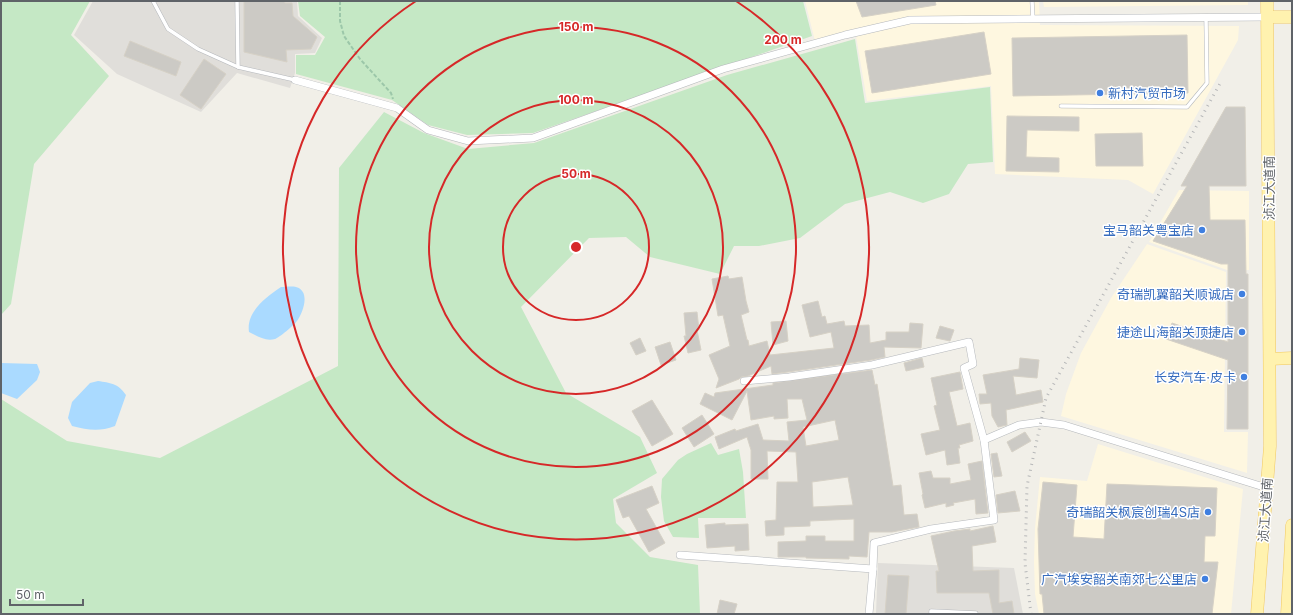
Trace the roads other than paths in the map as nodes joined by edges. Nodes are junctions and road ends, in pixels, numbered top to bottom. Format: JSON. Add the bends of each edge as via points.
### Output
{"nodes":[{"id":1,"x":153,"y":1,"type":"edge"},
{"id":2,"x":237,"y":1,"type":"edge"},
{"id":3,"x":1032,"y":1,"type":"edge"},
{"id":4,"x":1267,"y":1,"type":"edge"},
{"id":5,"x":1267,"y":17,"type":"junction"},
{"id":6,"x":1292,"y":17,"type":"edge"},
{"id":7,"x":1206,"y":18,"type":"junction"},
{"id":8,"x":1033,"y":19,"type":"junction"},
{"id":9,"x":238,"y":67,"type":"junction"},
{"id":10,"x":295,"y":80,"type":"joint"},
{"id":11,"x":1061,"y":106,"type":"dead end"},
{"id":12,"x":1292,"y":358,"type":"edge"},
{"id":13,"x":1270,"y":359,"type":"junction"},
{"id":14,"x":744,"y":381,"type":"dead end"},
{"id":15,"x":984,"y":440,"type":"junction"},
{"id":16,"x":1267,"y":488,"type":"junction"},
{"id":17,"x":1292,"y":525,"type":"edge"},
{"id":18,"x":680,"y":555,"type":"dead end"},
{"id":19,"x":873,"y":569,"type":"junction"},
{"id":20,"x":869,"y":614,"type":"edge"},
{"id":21,"x":931,"y":614,"type":"edge"},
{"id":22,"x":976,"y":614,"type":"edge"},
{"id":23,"x":1257,"y":614,"type":"edge"},
{"id":24,"x":1287,"y":614,"type":"edge"}],
"edges":[{"from":1,"to":9,"type":"lane","via":[[168,29],[198,49]]},
{"from":2,"to":9,"type":"lane"},
{"from":3,"to":8,"type":"lane"},
{"from":4,"to":5,"type":"main road","name":"浈江大道南"},
{"from":5,"to":6,"type":"main road"},
{"from":5,"to":7,"type":"street"},
{"from":5,"to":13,"type":"main road","name":"浈江大道南"},
{"from":7,"to":8,"type":"street"},
{"from":7,"to":11,"type":"lane","via":[[1207,83],[1186,107]]},
{"from":8,"to":10,"type":"street","via":[[910,20],[844,35],[723,69],[533,138],[468,141],[428,130],[397,108]]},
{"from":9,"to":10,"type":"lane"},
{"from":12,"to":13,"type":"main road"},
{"from":13,"to":16,"type":"main road","name":"浈江大道南","via":[[1270,446]]},
{"from":14,"to":15,"type":"street","via":[[872,365],[968,342],[973,364],[964,368]]},
{"from":15,"to":16,"type":"street","via":[[1019,425],[1041,422],[1064,425]]},
{"from":15,"to":19,"type":"street","via":[[994,520],[931,529],[874,543]]},
{"from":16,"to":23,"type":"main road","name":"浈江大道南"},
{"from":17,"to":24,"type":"main road"},
{"from":18,"to":19,"type":"street"},
{"from":19,"to":20,"type":"street"},
{"from":21,"to":22,"type":"lane","via":[[931,611]]}]}
